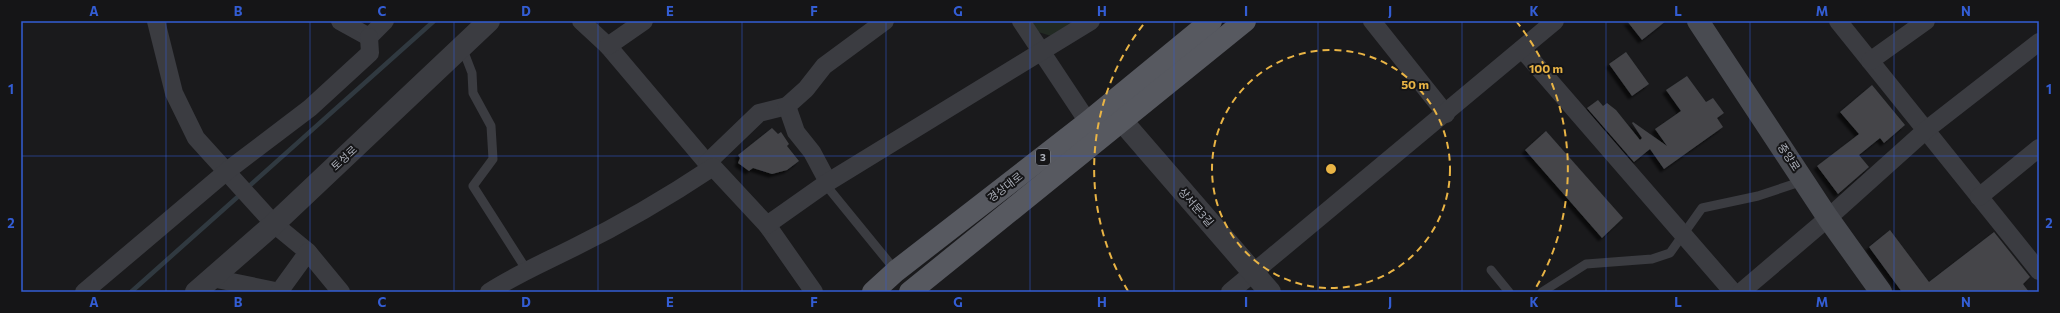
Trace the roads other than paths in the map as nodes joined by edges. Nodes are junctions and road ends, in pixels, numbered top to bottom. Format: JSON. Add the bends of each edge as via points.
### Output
{"nodes":[{"id":1,"x":156,"y":21,"type":"edge"},
{"id":2,"x":340,"y":21,"type":"edge"},
{"id":3,"x":386,"y":21,"type":"edge"},
{"id":4,"x":489,"y":21,"type":"edge"},
{"id":5,"x":581,"y":21,"type":"edge"},
{"id":6,"x":644,"y":21,"type":"edge"},
{"id":7,"x":885,"y":21,"type":"edge"},
{"id":8,"x":1021,"y":21,"type":"edge"},
{"id":9,"x":1091,"y":21,"type":"edge"},
{"id":10,"x":1211,"y":21,"type":"edge"},
{"id":11,"x":1245,"y":21,"type":"edge"},
{"id":12,"x":1372,"y":21,"type":"edge"},
{"id":13,"x":1555,"y":21,"type":"edge"},
{"id":14,"x":1698,"y":21,"type":"edge"},
{"id":15,"x":1838,"y":21,"type":"edge"},
{"id":16,"x":1926,"y":21,"type":"edge"},
{"id":17,"x":369,"y":37,"type":"junction"},
{"id":18,"x":2039,"y":42,"type":"edge"},
{"id":19,"x":608,"y":46,"type":"junction"},
{"id":20,"x":462,"y":48,"type":"junction"},
{"id":21,"x":1522,"y":49,"type":"junction"},
{"id":22,"x":1042,"y":51,"type":"junction"},
{"id":23,"x":1870,"y":61,"type":"junction"},
{"id":24,"x":787,"y":106,"type":"junction"},
{"id":25,"x":1446,"y":114,"type":"junction"},
{"id":26,"x":1122,"y":121,"type":"junction"},
{"id":27,"x":1088,"y":122,"type":"junction"},
{"id":28,"x":1926,"y":130,"type":"junction"},
{"id":29,"x":2039,"y":148,"type":"edge"},
{"id":30,"x":710,"y":165,"type":"junction"},
{"id":31,"x":226,"y":171,"type":"junction"},
{"id":32,"x":1804,"y":181,"type":"junction"},
{"id":33,"x":826,"y":183,"type":"junction"},
{"id":34,"x":1980,"y":197,"type":"junction"},
{"id":35,"x":1828,"y":218,"type":"junction"},
{"id":36,"x":271,"y":221,"type":"junction"},
{"id":37,"x":767,"y":226,"type":"junction"},
{"id":38,"x":1684,"y":235,"type":"junction"},
{"id":39,"x":308,"y":252,"type":"junction"},
{"id":40,"x":2037,"y":264,"type":"edge"},
{"id":41,"x":526,"y":270,"type":"junction"},
{"id":42,"x":1491,"y":270,"type":"dead end"},
{"id":43,"x":896,"y":271,"type":"junction"},
{"id":44,"x":1253,"y":272,"type":"junction"},
{"id":45,"x":212,"y":278,"type":"junction"},
{"id":46,"x":84,"y":292,"type":"edge"},
{"id":47,"x":196,"y":292,"type":"edge"},
{"id":48,"x":280,"y":292,"type":"edge"},
{"id":49,"x":341,"y":292,"type":"edge"},
{"id":50,"x":489,"y":292,"type":"edge"},
{"id":51,"x":814,"y":292,"type":"edge"},
{"id":52,"x":873,"y":292,"type":"edge"},
{"id":53,"x":910,"y":292,"type":"edge"},
{"id":54,"x":1230,"y":292,"type":"edge"},
{"id":55,"x":1270,"y":292,"type":"edge"},
{"id":56,"x":1509,"y":292,"type":"edge"},
{"id":57,"x":1542,"y":292,"type":"edge"},
{"id":58,"x":1733,"y":292,"type":"edge"},
{"id":59,"x":1741,"y":292,"type":"edge"},
{"id":60,"x":1881,"y":292,"type":"edge"}],
"edges":[{"from":1,"to":31,"type":"street","via":[[174,94],[196,138]]},
{"from":2,"to":17,"type":"street"},
{"from":3,"to":17,"type":"street"},
{"from":4,"to":20,"type":"street","name":"토성로"},
{"from":5,"to":19,"type":"street"},
{"from":6,"to":19,"type":"street"},
{"from":7,"to":24,"type":"street","via":[[824,66],[806,89]]},
{"from":8,"to":22,"type":"street"},
{"from":9,"to":22,"type":"street"},
{"from":10,"to":27,"type":"main road","name":"경상대로","number":"3"},
{"from":11,"to":26,"type":"main road","name":"경상대로","number":"3"},
{"from":12,"to":25,"type":"street"},
{"from":13,"to":21,"type":"street"},
{"from":14,"to":32,"type":"main road","name":"중앙로"},
{"from":15,"to":23,"type":"street"},
{"from":16,"to":23,"type":"street"},
{"from":17,"to":31,"type":"street","via":[[370,53],[310,108]]},
{"from":18,"to":28,"type":"street"},
{"from":19,"to":30,"type":"street"},
{"from":20,"to":36,"type":"street","name":"토성로"},
{"from":20,"to":41,"type":"lane","via":[[472,73],[473,93],[491,126],[493,159],[472,186]]},
{"from":21,"to":25,"type":"street"},
{"from":21,"to":38,"type":"street"},
{"from":22,"to":27,"type":"street"},
{"from":22,"to":33,"type":"street"},
{"from":23,"to":28,"type":"street"},
{"from":24,"to":30,"type":"street","via":[[759,113]]},
{"from":24,"to":33,"type":"street","via":[[796,132],[812,152]]},
{"from":25,"to":44,"type":"street"},
{"from":26,"to":44,"type":"street","name":"상서문3길"},
{"from":26,"to":53,"type":"main road","name":"경상대로","number":"3"},
{"from":27,"to":43,"type":"main road","name":"경상대로","number":"3"},
{"from":28,"to":34,"type":"street"},
{"from":28,"to":35,"type":"street"},
{"from":29,"to":34,"type":"street"},
{"from":30,"to":37,"type":"street"},
{"from":30,"to":41,"type":"street","via":[[673,194],[635,216]]},
{"from":31,"to":36,"type":"street"},
{"from":31,"to":46,"type":"street"},
{"from":32,"to":35,"type":"main road","name":"중앙로"},
{"from":32,"to":38,"type":"lane","via":[[1758,196],[1702,208]]},
{"from":33,"to":37,"type":"street"},
{"from":33,"to":43,"type":"lane"},
{"from":34,"to":40,"type":"street"},
{"from":35,"to":59,"type":"street"},
{"from":35,"to":60,"type":"main road","name":"중앙로"},
{"from":36,"to":39,"type":"street"},
{"from":36,"to":45,"type":"street","name":"토성로"},
{"from":37,"to":51,"type":"street"},
{"from":38,"to":57,"type":"lane","via":[[1670,253],[1652,259],[1586,264]]},
{"from":38,"to":58,"type":"street"},
{"from":39,"to":48,"type":"street"},
{"from":39,"to":49,"type":"street"},
{"from":41,"to":50,"type":"street"},
{"from":42,"to":56,"type":"lane"},
{"from":43,"to":52,"type":"main road","name":"경상대로","number":"3"},
{"from":44,"to":54,"type":"street"},
{"from":44,"to":55,"type":"street","name":"상서문3길"},
{"from":45,"to":47,"type":"street","name":"토성로"},
{"from":45,"to":48,"type":"street"}]}
